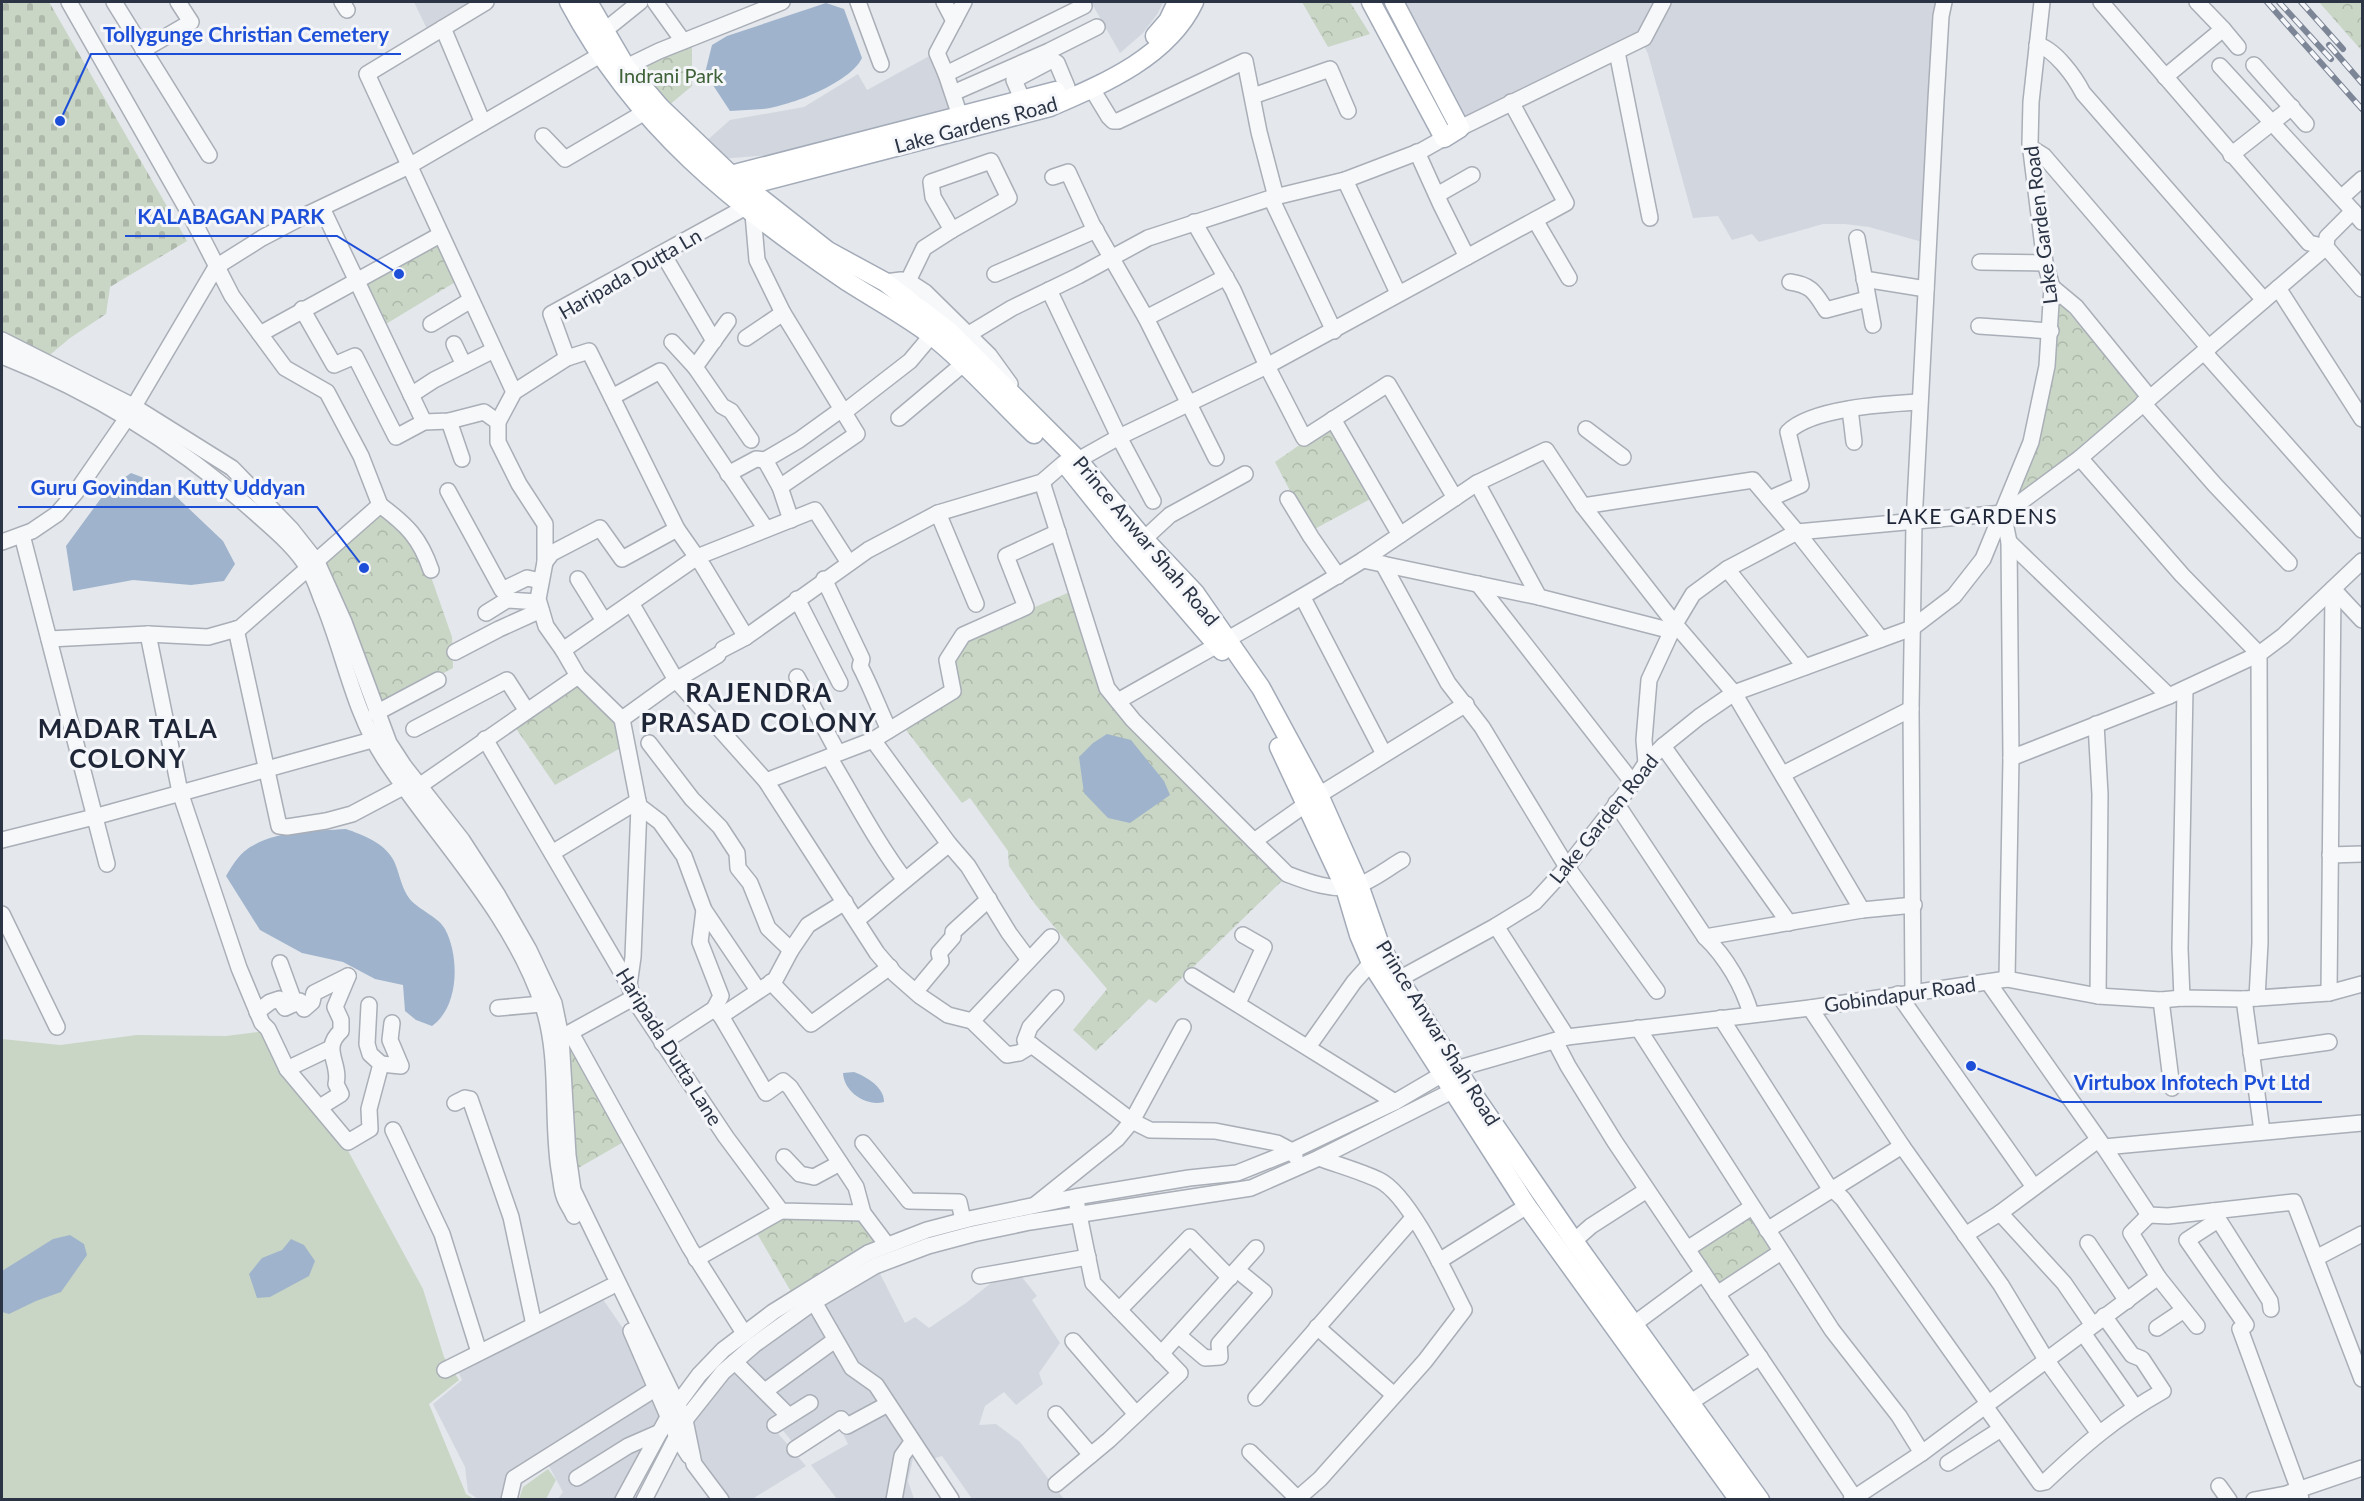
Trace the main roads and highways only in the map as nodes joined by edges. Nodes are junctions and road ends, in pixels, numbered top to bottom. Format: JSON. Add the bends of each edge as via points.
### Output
{"nodes":[{"id":1,"x":569,"y":2,"type":"edge"},
{"id":2,"x":588,"y":2,"type":"edge"},
{"id":3,"x":1177,"y":2,"type":"edge"},
{"id":4,"x":1194,"y":2,"type":"edge"},
{"id":5,"x":1371,"y":2,"type":"edge"},
{"id":6,"x":1394,"y":2,"type":"edge"},
{"id":7,"x":963,"y":122,"type":"junction"},
{"id":8,"x":723,"y":182,"type":"junction"},
{"id":9,"x":745,"y":186,"type":"junction"},
{"id":10,"x":1071,"y":461,"type":"junction"},
{"id":11,"x":1222,"y":641,"type":"junction"},
{"id":12,"x":1352,"y":887,"type":"junction"},
{"id":13,"x":1454,"y":1079,"type":"junction"},
{"id":14,"x":1603,"y":1297,"type":"junction"},
{"id":15,"x":1739,"y":1500,"type":"edge"},
{"id":16,"x":1760,"y":1500,"type":"edge"}],
"edges":[{"from":1,"to":8,"type":"main road","name":"Prince Anwar Shah Road","via":[[645,112],[684,154]]},
{"from":2,"to":8,"type":"main road","name":"Prince Anwar Shah Road","via":[[626,67]]},
{"from":3,"to":7,"type":"main road","name":"Lake Gardens Road","via":[[1168,21],[1151,41],[1116,63],[1067,87]]},
{"from":4,"to":7,"type":"main road","name":"Lake Gardens Road","via":[[1173,35],[1092,89],[1050,107]]},
{"from":5,"to":6,"type":"main road","via":[[1444,138],[1460,128]]},
{"from":7,"to":8,"type":"main road","name":"Lake Gardens Road","via":[[912,129]]},
{"from":7,"to":9,"type":"main road","name":"Lake Gardens Road"},
{"from":8,"to":9,"type":"main road","name":"Prince Anwar Shah Road"},
{"from":8,"to":10,"type":"main road","name":"Prince Anwar Shah Road","via":[[748,211],[931,336]]},
{"from":9,"to":10,"type":"main road","name":"Prince Anwar Shah Road","via":[[828,251],[885,282],[950,332]]},
{"from":10,"to":11,"type":"main road","name":"Prince Anwar Shah Road","via":[[1123,536]]},
{"from":10,"to":11,"type":"main road","name":"Prince Anwar Shah Road","via":[[1195,593]]},
{"from":11,"to":12,"type":"main road","name":"Prince Anwar Shah Road","via":[[1313,799]]},
{"from":12,"to":13,"type":"main road","name":"Prince Anwar Shah Road"},
{"from":12,"to":13,"type":"main road","name":"Prince Anwar Shah Road","via":[[1359,935],[1371,963]]},
{"from":13,"to":14,"type":"main road","name":"Prince Anwar Shah Road","via":[[1574,1241]]},
{"from":13,"to":14,"type":"main road","name":"Prince Anwar Shah Road","via":[[1527,1206]]},
{"from":14,"to":15,"type":"main road","name":"Prince Anwar Shah Road"},
{"from":14,"to":16,"type":"main road","name":"Prince Anwar Shah Road","via":[[1634,1324]]}]}
